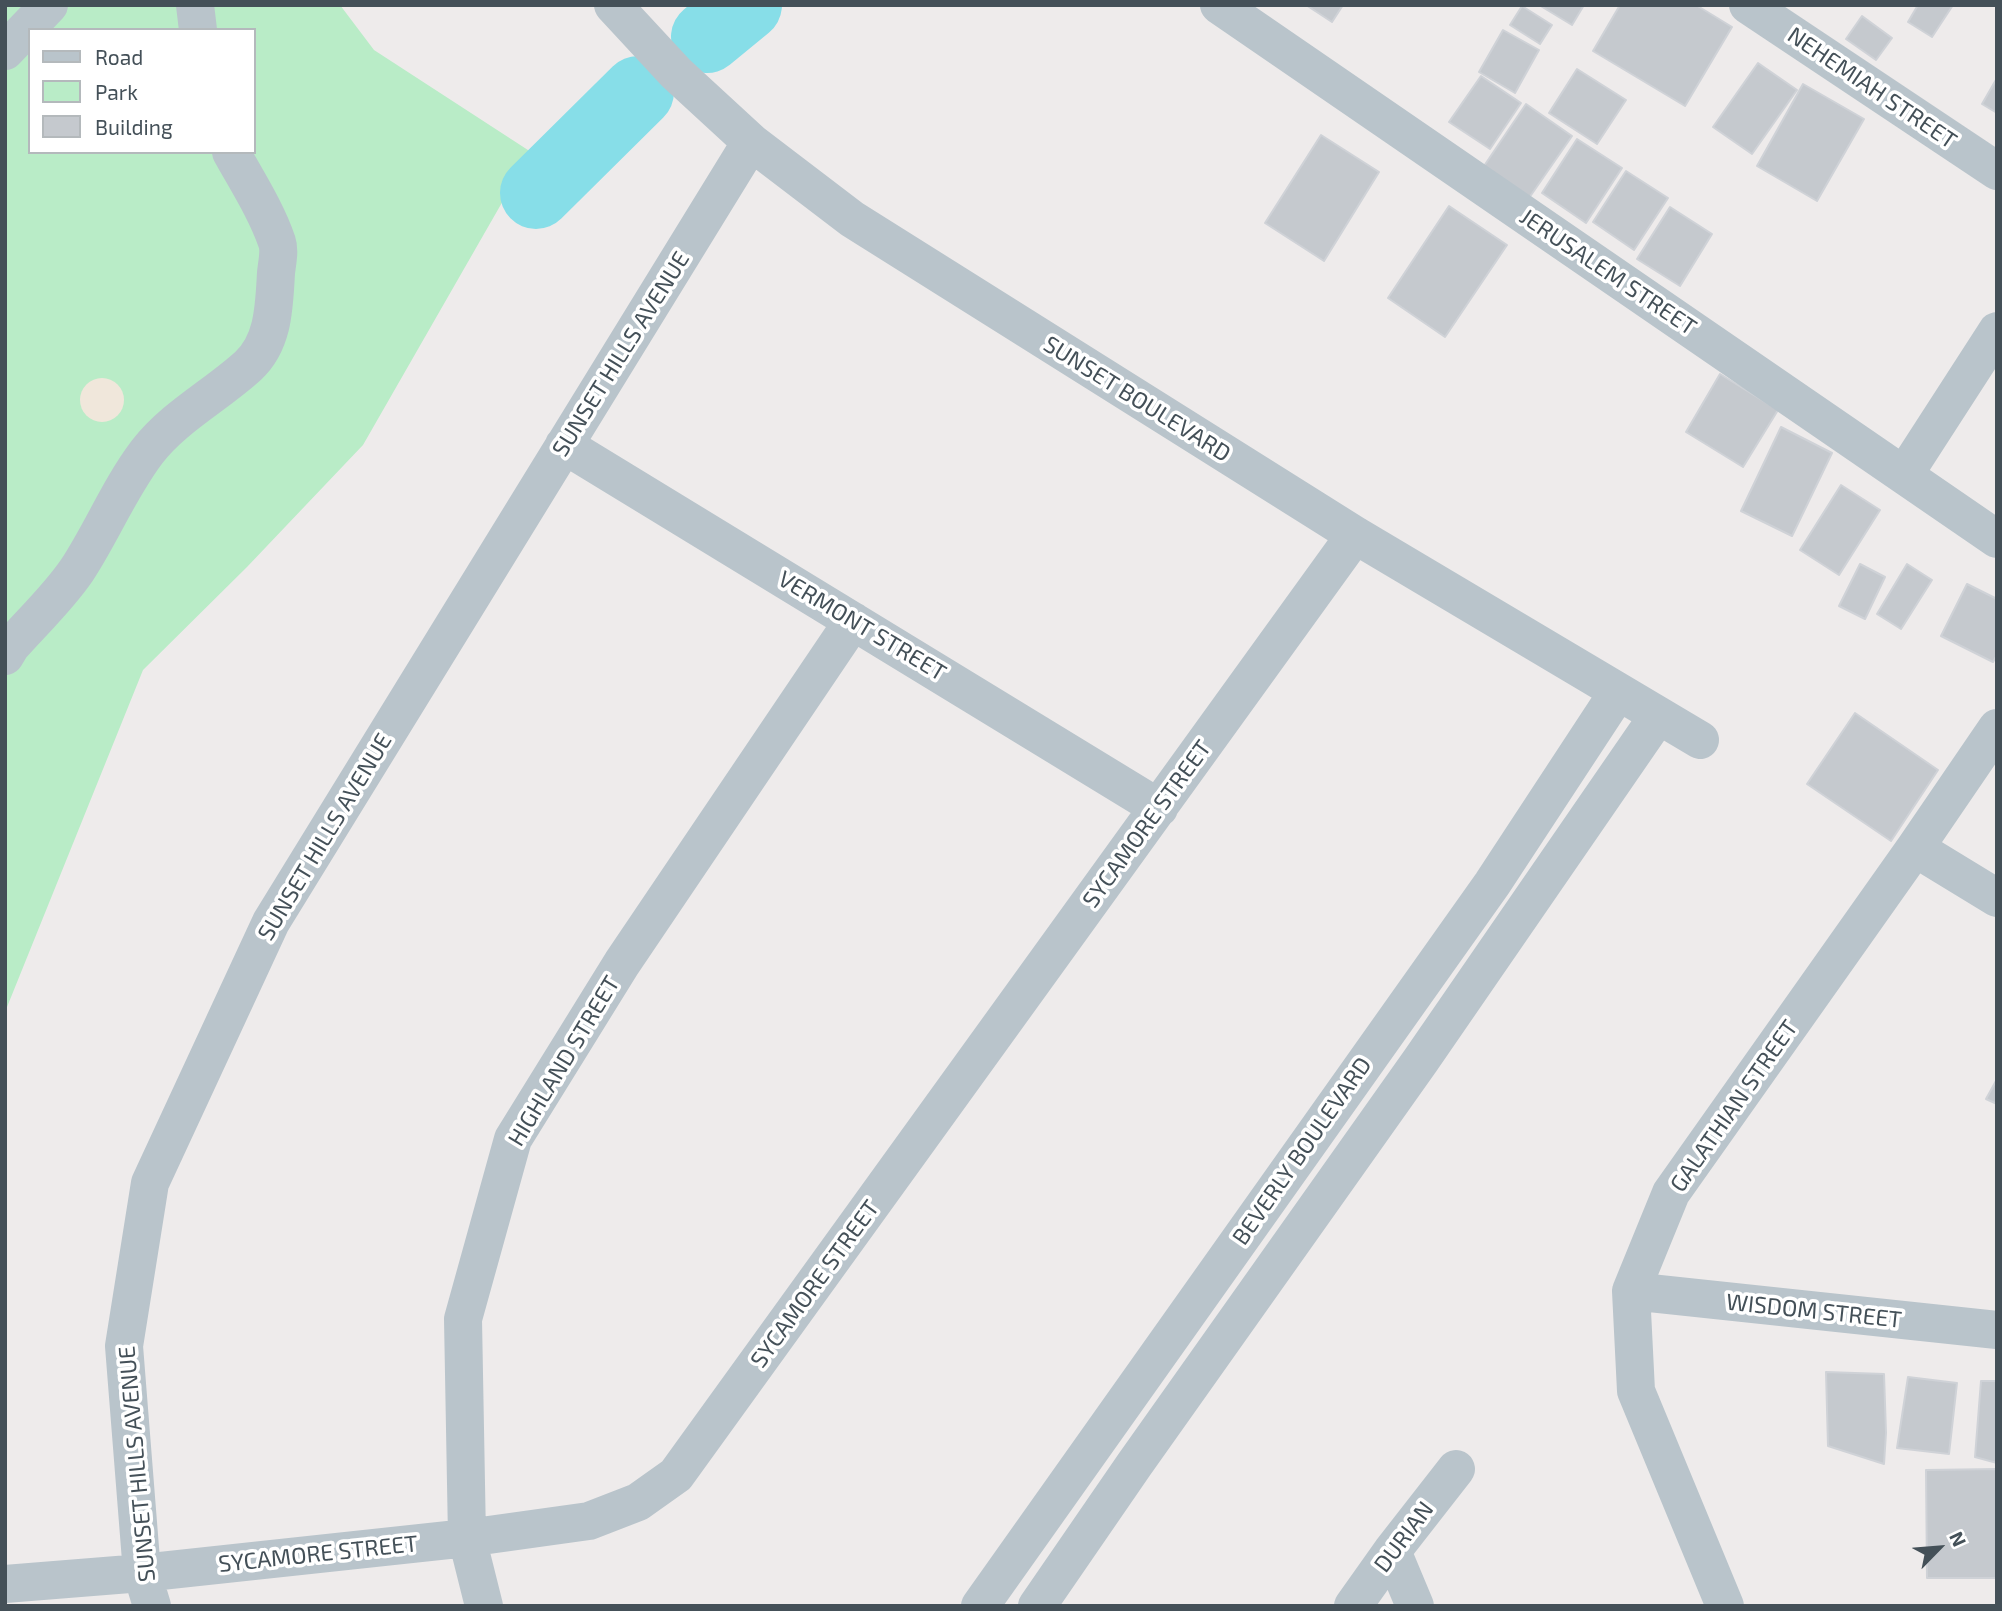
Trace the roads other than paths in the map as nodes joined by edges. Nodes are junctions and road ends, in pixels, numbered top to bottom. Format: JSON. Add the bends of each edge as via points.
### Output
{"nodes":[{"id":1,"x":49,"y":5,"type":"edge"},
{"id":2,"x":195,"y":5,"type":"edge"},
{"id":3,"x":613,"y":5,"type":"edge"},
{"id":4,"x":1219,"y":5,"type":"edge"},
{"id":5,"x":1748,"y":5,"type":"edge"},
{"id":6,"x":198,"y":28,"type":"edge"},
{"id":7,"x":5,"y":51,"type":"edge"},
{"id":8,"x":751,"y":142,"type":"junction"},
{"id":9,"x":232,"y":154,"type":"edge"},
{"id":10,"x":1997,"y":170,"type":"edge"},
{"id":11,"x":1997,"y":331,"type":"edge"},
{"id":12,"x":564,"y":445,"type":"junction"},
{"id":13,"x":1904,"y":475,"type":"junction"},
{"id":14,"x":1356,"y":535,"type":"junction"},
{"id":15,"x":1997,"y":539,"type":"edge"},
{"id":16,"x":853,"y":621,"type":"junction"},
{"id":17,"x":5,"y":656,"type":"edge"},
{"id":18,"x":1618,"y":692,"type":"junction"},
{"id":19,"x":1658,"y":716,"type":"junction"},
{"id":20,"x":1997,"y":728,"type":"edge"},
{"id":21,"x":1700,"y":740,"type":"dead end"},
{"id":22,"x":1159,"y":808,"type":"junction"},
{"id":23,"x":1915,"y":848,"type":"junction"},
{"id":24,"x":1997,"y":898,"type":"edge"},
{"id":25,"x":1631,"y":1292,"type":"junction"},
{"id":26,"x":1997,"y":1330,"type":"edge"},
{"id":27,"x":1456,"y":1469,"type":"dead end"},
{"id":28,"x":467,"y":1538,"type":"junction"},
{"id":29,"x":1392,"y":1550,"type":"junction"},
{"id":30,"x":5,"y":1584,"type":"edge"},
{"id":31,"x":147,"y":1590,"type":"edge"},
{"id":32,"x":484,"y":1606,"type":"edge"},
{"id":33,"x":980,"y":1606,"type":"edge"},
{"id":34,"x":1037,"y":1606,"type":"edge"},
{"id":35,"x":1353,"y":1606,"type":"edge"},
{"id":36,"x":1415,"y":1606,"type":"edge"},
{"id":37,"x":1725,"y":1606,"type":"edge"}],
"edges":[{"from":1,"to":7,"type":"street"},
{"from":2,"to":6,"type":"street"},
{"from":3,"to":8,"type":"street","name":"SUNSET BOULEVARD","via":[[676,73]]},
{"from":4,"to":13,"type":"street","name":"JERUSALEM STREET"},
{"from":5,"to":10,"type":"street","name":"NEHEMIAH STREET"},
{"from":8,"to":12,"type":"street","name":"SUNSET HILLS AVENUE"},
{"from":8,"to":14,"type":"street","name":"SUNSET BOULEVARD","via":[[852,219]]},
{"from":9,"to":17,"type":"street","via":[[278,245],[273,317],[265,345],[250,364],[156,441],[76,571]]},
{"from":11,"to":13,"type":"street"},
{"from":12,"to":16,"type":"street","name":"VERMONT STREET"},
{"from":12,"to":31,"type":"street","name":"SUNSET HILLS AVENUE","via":[[271,922],[150,1183],[124,1346]]},
{"from":13,"to":15,"type":"street","name":"JERUSALEM STREET"},
{"from":14,"to":18,"type":"street","name":"SUNSET BOULEVARD"},
{"from":14,"to":22,"type":"street","name":"SYCAMORE STREET"},
{"from":16,"to":22,"type":"street","name":"VERMONT STREET"},
{"from":16,"to":28,"type":"street","name":"HIGHLAND STREET","via":[[622,963],[513,1139],[463,1319]]},
{"from":18,"to":19,"type":"street","name":"SUNSET BOULEVARD"},
{"from":18,"to":33,"type":"street","name":"BEVERLY BOULEVARD","via":[[1492,884]]},
{"from":19,"to":21,"type":"street","name":"SUNSET BOULEVARD"},
{"from":19,"to":34,"type":"street","name":"BEVERLY BOULEVARD"},
{"from":20,"to":23,"type":"street","name":"GALATHIAN STREET"},
{"from":22,"to":28,"type":"street","name":"SYCAMORE STREET","via":[[676,1475],[638,1502],[589,1521]]},
{"from":23,"to":24,"type":"street"},
{"from":23,"to":25,"type":"street","name":"GALATHIAN STREET","via":[[1671,1193]]},
{"from":25,"to":26,"type":"street","name":"WISDOM STREET"},
{"from":25,"to":37,"type":"street","name":"GALATHIAN STREET","via":[[1636,1391]]},
{"from":27,"to":29,"type":"street","name":"DURIAN"},
{"from":28,"to":31,"type":"street","name":"SYCAMORE STREET"},
{"from":28,"to":32,"type":"street","name":"HIGHLAND STREET"},
{"from":29,"to":35,"type":"street","name":"DURIAN"},
{"from":29,"to":36,"type":"street"},
{"from":30,"to":31,"type":"street","name":"SYCAMORE STREET"}]}
